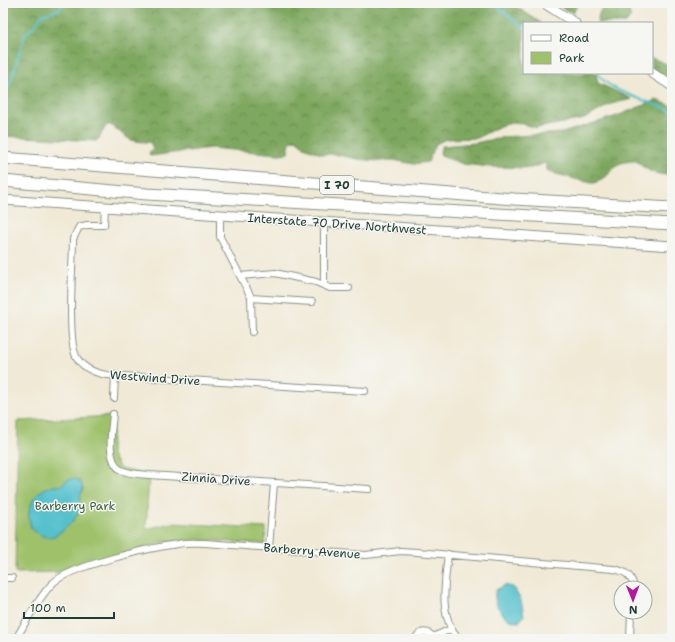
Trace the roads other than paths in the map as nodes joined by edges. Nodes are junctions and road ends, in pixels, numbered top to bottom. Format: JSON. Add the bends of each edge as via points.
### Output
{"nodes":[{"id":1,"x":544,"y":3,"type":"edge"},
{"id":2,"x":573,"y":22,"type":"edge"},
{"id":3,"x":653,"y":74,"type":"edge"},
{"id":4,"x":672,"y":86,"type":"edge"},
{"id":5,"x":3,"y":158,"type":"edge"},
{"id":6,"x":3,"y":181,"type":"edge"},
{"id":7,"x":3,"y":200,"type":"edge"},
{"id":8,"x":105,"y":208,"type":"junction"},
{"id":9,"x":672,"y":208,"type":"edge"},
{"id":10,"x":220,"y":216,"type":"junction"},
{"id":11,"x":324,"y":223,"type":"junction"},
{"id":12,"x":672,"y":224,"type":"edge"},
{"id":13,"x":672,"y":246,"type":"edge"},
{"id":14,"x":240,"y":276,"type":"junction"},
{"id":15,"x":324,"y":285,"type":"junction"},
{"id":16,"x":349,"y":288,"type":"dead end"},
{"id":17,"x":250,"y":298,"type":"junction"},
{"id":18,"x":312,"y":302,"type":"dead end"},
{"id":19,"x":252,"y":332,"type":"dead end"},
{"id":20,"x":115,"y":376,"type":"junction"},
{"id":21,"x":366,"y":391,"type":"dead end"},
{"id":22,"x":114,"y":398,"type":"dead end"},
{"id":23,"x":113,"y":414,"type":"dead end"},
{"id":24,"x":274,"y":483,"type":"junction"},
{"id":25,"x":369,"y":489,"type":"dead end"},
{"id":26,"x":269,"y":548,"type":"junction"},
{"id":27,"x":448,"y":554,"type":"junction"},
{"id":28,"x":3,"y":578,"type":"edge"},
{"id":29,"x":12,"y":578,"type":"dead end"},
{"id":30,"x":632,"y":580,"type":"edge"},
{"id":31,"x":631,"y":620,"type":"edge"},
{"id":32,"x":451,"y":629,"type":"junction"},
{"id":33,"x":434,"y":638,"type":"edge"},
{"id":34,"x":16,"y":639,"type":"edge"},
{"id":35,"x":415,"y":639,"type":"edge"},
{"id":36,"x":458,"y":639,"type":"edge"},
{"id":37,"x":630,"y":639,"type":"edge"}],
"edges":[{"from":1,"to":2,"type":"street"},
{"from":3,"to":4,"type":"street"},
{"from":5,"to":9,"type":"highway","number":"I 70","via":[[514,199]]},
{"from":6,"to":12,"type":"highway","number":"I 70","via":[[147,194]]},
{"from":7,"to":8,"type":"street","name":"Interstate 70 Drive Northwest"},
{"from":8,"to":10,"type":"street","name":"Interstate 70 Drive Northwest"},
{"from":8,"to":20,"type":"street","name":"Westwind Drive","via":[[104,225],[79,227],[73,239],[72,345],[80,363],[98,374]]},
{"from":10,"to":11,"type":"street","name":"Interstate 70 Drive Northwest"},
{"from":10,"to":14,"type":"street","via":[[220,237]]},
{"from":11,"to":13,"type":"street","name":"Interstate 70 Drive Northwest"},
{"from":11,"to":15,"type":"street"},
{"from":14,"to":15,"type":"street","via":[[275,273]]},
{"from":14,"to":17,"type":"street"},
{"from":15,"to":16,"type":"street","via":[[330,288]]},
{"from":17,"to":18,"type":"street"},
{"from":17,"to":19,"type":"street"},
{"from":20,"to":21,"type":"street","name":"Westwind Drive"},
{"from":20,"to":22,"type":"street"},
{"from":23,"to":24,"type":"street","name":"Zinnia Drive","via":[[111,453],[120,469],[126,472]]},
{"from":24,"to":25,"type":"street","name":"Zinnia Drive"},
{"from":24,"to":26,"type":"street"},
{"from":26,"to":27,"type":"street","name":"Barberry Avenue","via":[[366,555],[401,551]]},
{"from":26,"to":34,"type":"street","name":"Barberry Avenue","via":[[180,543],[142,550],[78,570],[52,583]]},
{"from":27,"to":30,"type":"street","name":"Barberry Avenue","via":[[622,570]]},
{"from":27,"to":32,"type":"street","via":[[444,604]]},
{"from":28,"to":29,"type":"street"},
{"from":31,"to":37,"type":"street"},
{"from":32,"to":33,"type":"street"},
{"from":32,"to":36,"type":"street"},
{"from":33,"to":35,"type":"street","via":[[423,632]]}]}
